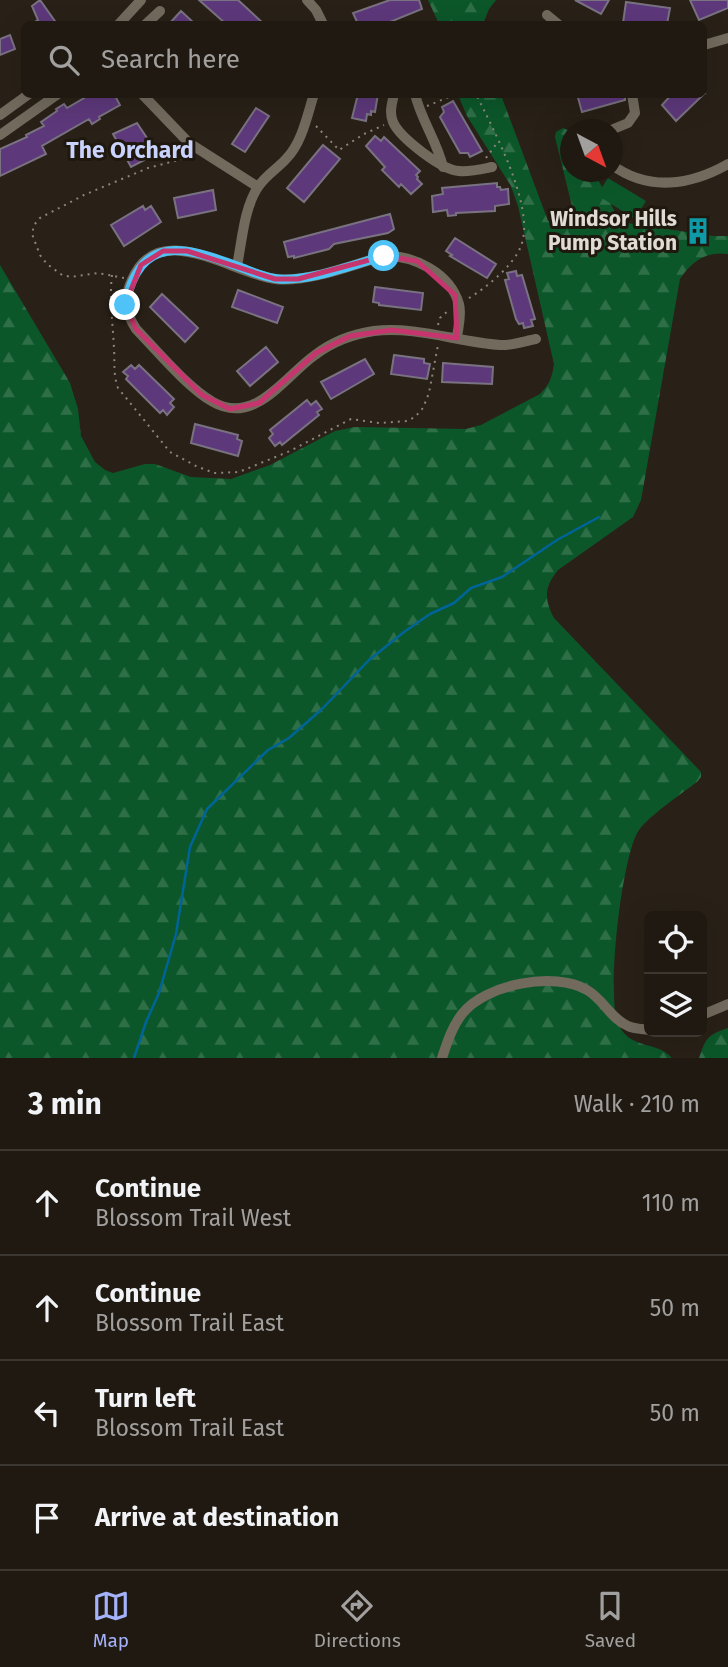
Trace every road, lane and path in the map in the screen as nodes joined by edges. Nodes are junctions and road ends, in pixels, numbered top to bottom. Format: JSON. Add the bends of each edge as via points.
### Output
{"nodes":[{"id":1,"x":141,"y":0,"type":"edge"},
{"id":2,"x":307,"y":0,"type":"edge"},
{"id":3,"x":160,"y":11,"type":"dead end"},
{"id":4,"x":547,"y":15,"type":"dead end"},
{"id":5,"x":122,"y":21,"type":"edge"},
{"id":6,"x":149,"y":21,"type":"edge"},
{"id":7,"x":322,"y":21,"type":"edge"},
{"id":8,"x":554,"y":21,"type":"edge"},
{"id":9,"x":728,"y":38,"type":"edge"},
{"id":10,"x":707,"y":44,"type":"edge"},
{"id":11,"x":23,"y":98,"type":"edge"},
{"id":12,"x":52,"y":98,"type":"edge"},
{"id":13,"x":146,"y":98,"type":"edge"},
{"id":14,"x":313,"y":98,"type":"edge"},
{"id":15,"x":393,"y":98,"type":"edge"},
{"id":16,"x":416,"y":98,"type":"edge"},
{"id":17,"x":447,"y":98,"type":"edge"},
{"id":18,"x":633,"y":98,"type":"edge"},
{"id":19,"x":419,"y":110,"type":"junction"},
{"id":20,"x":0,"y":115,"type":"edge"},
{"id":21,"x":393,"y":121,"type":"junction"},
{"id":22,"x":305,"y":122,"type":"junction"},
{"id":23,"x":623,"y":124,"type":"edge"},
{"id":24,"x":0,"y":135,"type":"edge"},
{"id":25,"x":498,"y":141,"type":"dead end"},
{"id":26,"x":197,"y":149,"type":"junction"},
{"id":27,"x":728,"y":164,"type":"edge"},
{"id":28,"x":443,"y":167,"type":"junction"},
{"id":29,"x":492,"y":167,"type":"dead end"},
{"id":30,"x":477,"y":170,"type":"junction"},
{"id":31,"x":623,"y":170,"type":"edge"},
{"id":32,"x":258,"y":187,"type":"junction"},
{"id":33,"x":237,"y":266,"type":"junction"},
{"id":34,"x":131,"y":281,"type":"junction"},
{"id":35,"x":457,"y":338,"type":"junction"},
{"id":36,"x":536,"y":339,"type":"dead end"},
{"id":37,"x":728,"y":1004,"type":"edge"},
{"id":38,"x":707,"y":1013,"type":"edge"},
{"id":39,"x":644,"y":1029,"type":"edge"},
{"id":40,"x":442,"y":1058,"type":"edge"}],
"edges":[{"from":1,"to":5,"type":"street"},
{"from":2,"to":7,"type":"street"},
{"from":3,"to":6,"type":"street"},
{"from":4,"to":8,"type":"street"},
{"from":9,"to":10,"type":"street"},
{"from":11,"to":20,"type":"street"},
{"from":12,"to":24,"type":"street"},
{"from":13,"to":26,"type":"street"},
{"from":14,"to":22,"type":"street"},
{"from":15,"to":21,"type":"street"},
{"from":16,"to":19,"type":"street"},
{"from":17,"to":19,"type":"path"},
{"from":18,"to":23,"type":"street","via":[[635,113]]},
{"from":19,"to":28,"type":"street","via":[[439,148]]},
{"from":21,"to":22,"type":"path","via":[[339,150],[316,126]]},
{"from":21,"to":28,"type":"street","via":[[428,158]]},
{"from":22,"to":32,"type":"street","via":[[287,158]]},
{"from":25,"to":30,"type":"path"},
{"from":26,"to":32,"type":"street"},
{"from":26,"to":34,"type":"path","via":[[186,158],[148,168],[84,195],[40,218],[34,226],[32,234],[40,255],[62,275],[99,273]]},
{"from":27,"to":31,"type":"street","via":[[709,175],[662,184]]},
{"from":28,"to":30,"type":"street","via":[[458,172]]},
{"from":29,"to":30,"type":"street"},
{"from":32,"to":33,"type":"street"},
{"from":33,"to":34,"type":"street","via":[[187,251],[163,251],[141,265]]},
{"from":33,"to":35,"type":"street","via":[[275,279],[298,279],[384,256],[417,261],[447,282],[455,295],[460,312]]},
{"from":34,"to":35,"type":"street","via":[[125,305],[136,329],[202,395],[230,409],[259,403],[316,354],[350,336],[392,330]]},
{"from":35,"to":36,"type":"street","via":[[502,346]]},
{"from":37,"to":38,"type":"street"},
{"from":39,"to":40,"type":"street","via":[[628,1026],[587,990],[545,982],[517,984],[478,999],[463,1012]]}]}
